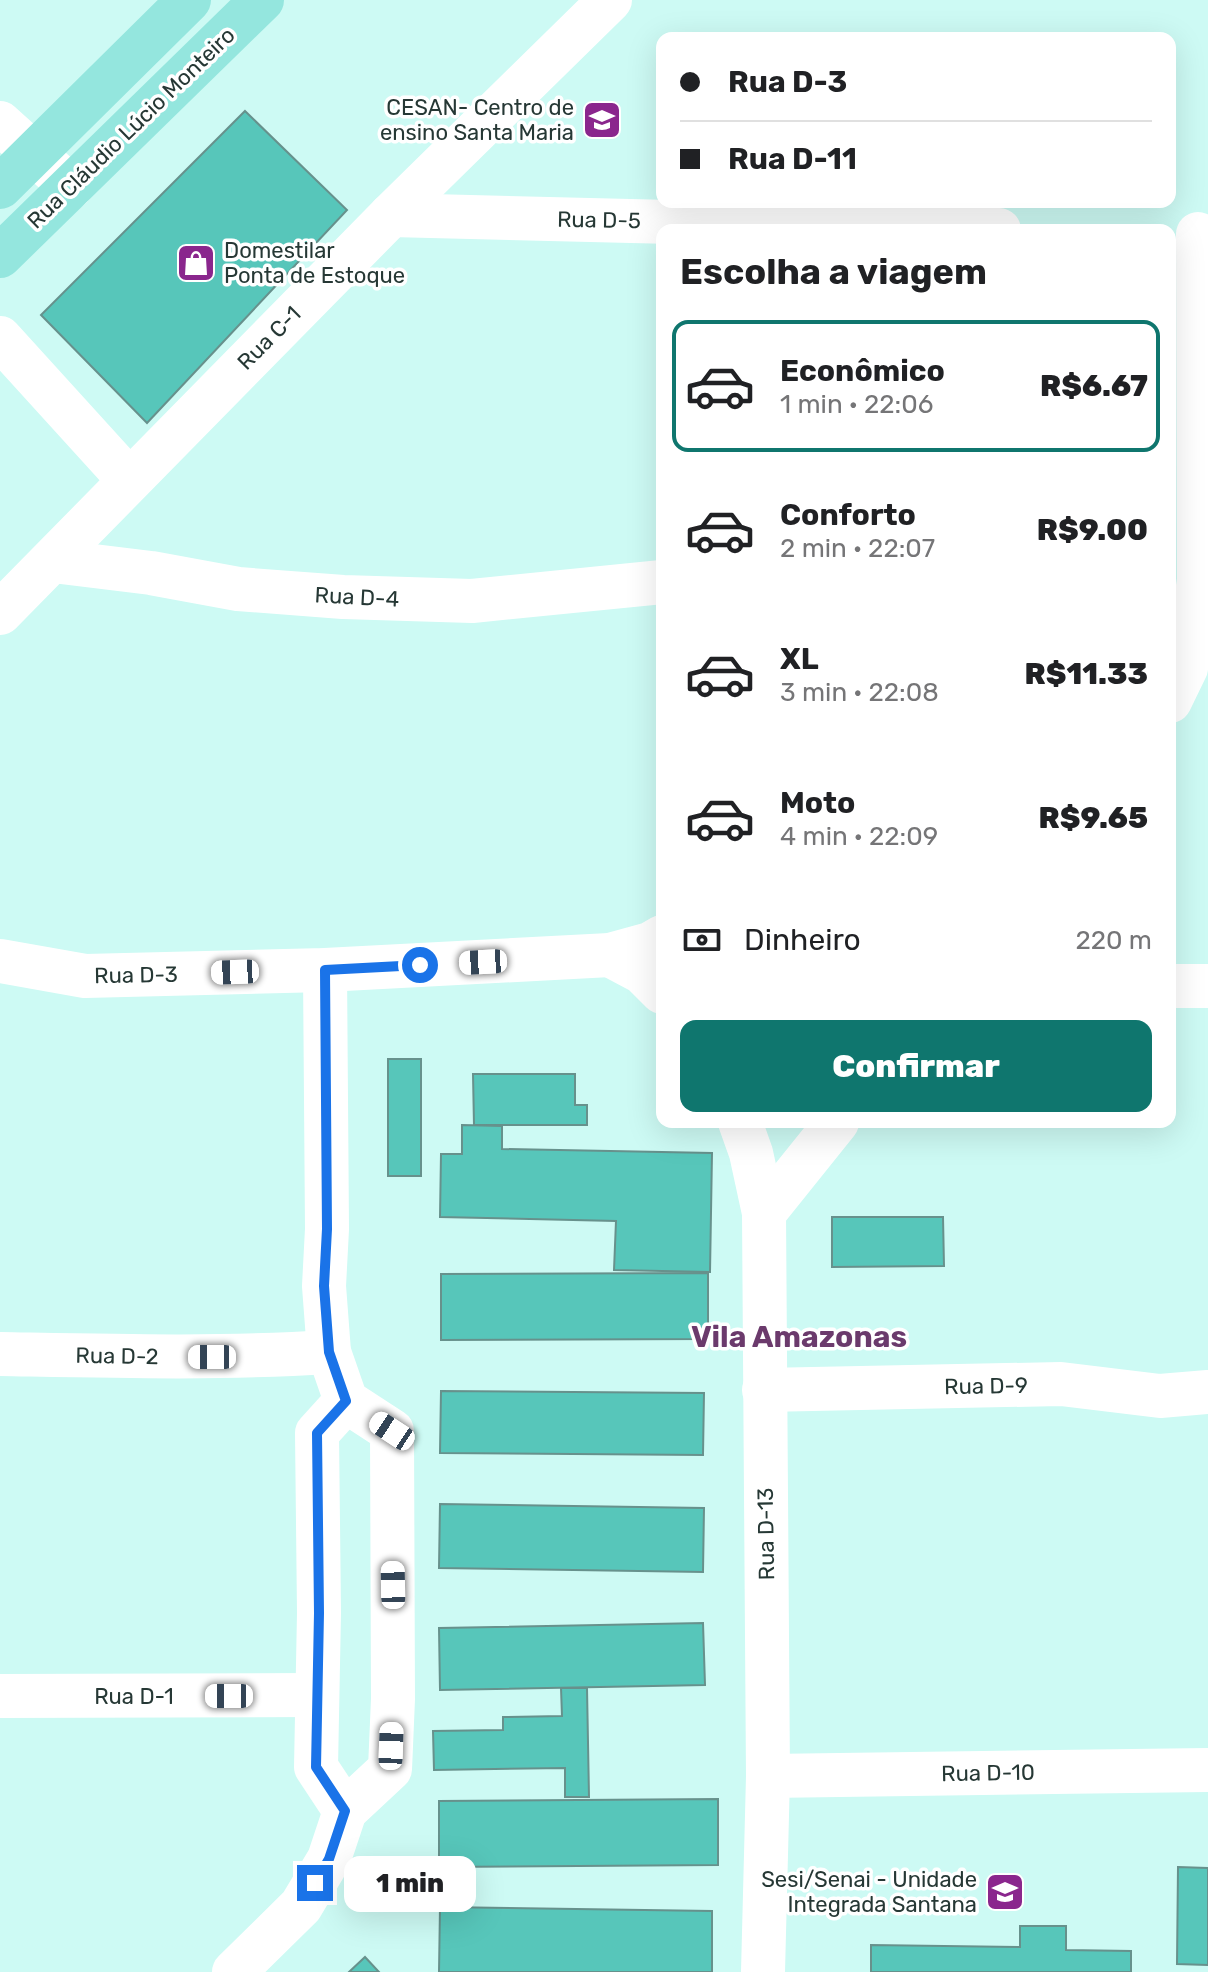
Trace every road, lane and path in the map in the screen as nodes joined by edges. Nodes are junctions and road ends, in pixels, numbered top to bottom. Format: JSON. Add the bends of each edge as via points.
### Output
{"nodes":[{"id":1,"x":189,"y":0,"type":"edge"},
{"id":2,"x":262,"y":0,"type":"edge"},
{"id":3,"x":610,"y":0,"type":"edge"},
{"id":4,"x":0,"y":123,"type":"edge"},
{"id":5,"x":34,"y":154,"type":"junction"},
{"id":6,"x":0,"y":187,"type":"edge"},
{"id":7,"x":71,"y":187,"type":"junction"},
{"id":8,"x":391,"y":215,"type":"junction"},
{"id":9,"x":756,"y":224,"type":"edge"},
{"id":10,"x":1192,"y":234,"type":"edge"},
{"id":11,"x":0,"y":256,"type":"edge"},
{"id":12,"x":0,"y":338,"type":"edge"},
{"id":13,"x":129,"y":480,"type":"junction"},
{"id":14,"x":53,"y":561,"type":"junction"},
{"id":15,"x":1204,"y":580,"type":"edge"},
{"id":16,"x":656,"y":583,"type":"edge"},
{"id":17,"x":0,"y":613,"type":"edge"},
{"id":18,"x":1176,"y":689,"type":"edge"},
{"id":19,"x":656,"y":940,"type":"edge"},
{"id":20,"x":610,"y":955,"type":"junction"},
{"id":21,"x":0,"y":961,"type":"edge"},
{"id":22,"x":325,"y":970,"type":"junction"},
{"id":23,"x":656,"y":986,"type":"edge"},
{"id":24,"x":1176,"y":986,"type":"edge"},
{"id":25,"x":1208,"y":986,"type":"edge"},
{"id":26,"x":742,"y":1128,"type":"edge"},
{"id":27,"x":832,"y":1128,"type":"edge"},
{"id":28,"x":764,"y":1213,"type":"junction"},
{"id":29,"x":329,"y":1352,"type":"junction"},
{"id":30,"x":0,"y":1354,"type":"edge"},
{"id":31,"x":764,"y":1390,"type":"junction"},
{"id":32,"x":1208,"y":1392,"type":"edge"},
{"id":33,"x":346,"y":1401,"type":"junction"},
{"id":34,"x":317,"y":1695,"type":"junction"},
{"id":35,"x":0,"y":1696,"type":"edge"},
{"id":36,"x":1208,"y":1770,"type":"edge"},
{"id":37,"x":768,"y":1776,"type":"junction"},
{"id":38,"x":345,"y":1811,"type":"junction"},
{"id":39,"x":234,"y":1972,"type":"edge"},
{"id":40,"x":763,"y":1972,"type":"edge"}],
"edges":[{"from":1,"to":5,"type":"main road"},
{"from":2,"to":7,"type":"main road","name":"Rua Cláudio Lúcio Monteiro"},
{"from":3,"to":8,"type":"street","name":"Rua C-1"},
{"from":4,"to":5,"type":"street"},
{"from":5,"to":6,"type":"main road"},
{"from":5,"to":7,"type":"street"},
{"from":7,"to":11,"type":"main road","name":"Rua Cláudio Lúcio Monteiro"},
{"from":8,"to":9,"type":"street","name":"Rua D-5"},
{"from":8,"to":13,"type":"street","name":"Rua C-1"},
{"from":10,"to":15,"type":"street"},
{"from":12,"to":13,"type":"street"},
{"from":13,"to":14,"type":"street","name":"Rua C-1"},
{"from":14,"to":16,"type":"street","name":"Rua D-4","via":[[238,589],[343,597],[472,601]]},
{"from":14,"to":17,"type":"street","name":"Rua C-1"},
{"from":15,"to":18,"type":"street","via":[[1186,668]]},
{"from":19,"to":20,"type":"street","name":"Rua D-3"},
{"from":20,"to":22,"type":"street","name":"Rua D-3"},
{"from":20,"to":23,"type":"street"},
{"from":21,"to":22,"type":"street","name":"Rua D-3","via":[[85,976]]},
{"from":22,"to":29,"type":"street","via":[[324,1286]]},
{"from":24,"to":25,"type":"street"},
{"from":26,"to":28,"type":"street","name":"Rua D-13"},
{"from":27,"to":28,"type":"street"},
{"from":28,"to":31,"type":"street","name":"Rua D-13"},
{"from":29,"to":30,"type":"street","name":"Rua D-2","via":[[257,1357]]},
{"from":29,"to":33,"type":"street"},
{"from":31,"to":32,"type":"street","name":"Rua D-9","via":[[1061,1384],[1160,1396]]},
{"from":31,"to":37,"type":"street","name":"Rua D-13"},
{"from":33,"to":34,"type":"street","via":[[317,1433]]},
{"from":33,"to":38,"type":"street","via":[[392,1431],[393,1641],[390,1769]]},
{"from":34,"to":35,"type":"street","name":"Rua D-1"},
{"from":34,"to":38,"type":"street","via":[[316,1767]]},
{"from":36,"to":37,"type":"street","name":"Rua D-10"},
{"from":37,"to":40,"type":"street","name":"Rua D-13"},
{"from":38,"to":39,"type":"street","via":[[329,1859],[301,1906]]}]}
